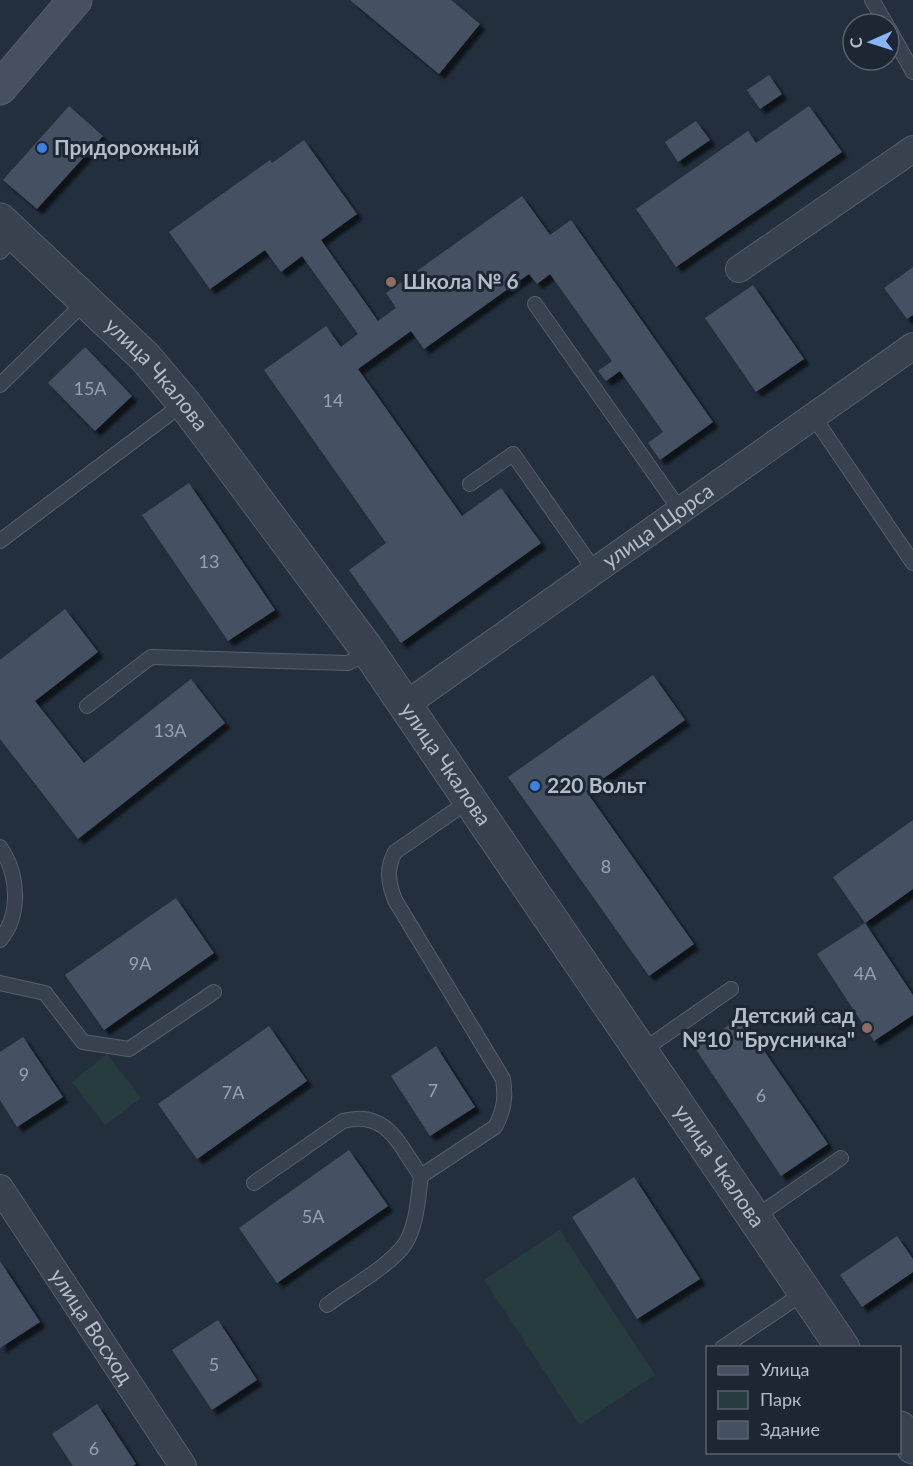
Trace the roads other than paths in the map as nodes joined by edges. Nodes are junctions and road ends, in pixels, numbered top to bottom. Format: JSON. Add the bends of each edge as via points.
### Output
{"nodes":[{"id":1,"x":75,"y":0,"type":"edge"},
{"id":2,"x":901,"y":51,"type":"edge"},
{"id":3,"x":913,"y":72,"type":"edge"},
{"id":4,"x":0,"y":88,"type":"edge"},
{"id":5,"x":913,"y":149,"type":"edge"},
{"id":6,"x":5,"y":236,"type":"edge"},
{"id":7,"x":739,"y":269,"type":"dead end"},
{"id":8,"x":86,"y":302,"type":"junction"},
{"id":9,"x":535,"y":304,"type":"dead end"},
{"id":10,"x":913,"y":346,"type":"edge"},
{"id":11,"x":0,"y":385,"type":"edge"},
{"id":12,"x":184,"y":403,"type":"junction"},
{"id":13,"x":813,"y":416,"type":"junction"},
{"id":14,"x":470,"y":484,"type":"dead end"},
{"id":15,"x":680,"y":510,"type":"junction"},
{"id":16,"x":0,"y":541,"type":"edge"},
{"id":17,"x":913,"y":563,"type":"edge"},
{"id":18,"x":595,"y":571,"type":"junction"},
{"id":19,"x":369,"y":652,"type":"junction"},
{"id":20,"x":405,"y":705,"type":"junction"},
{"id":21,"x":87,"y":706,"type":"dead end"},
{"id":22,"x":470,"y":800,"type":"junction"},
{"id":23,"x":0,"y":846,"type":"edge"},
{"id":24,"x":0,"y":940,"type":"edge"},
{"id":25,"x":0,"y":984,"type":"edge"},
{"id":26,"x":731,"y":989,"type":"dead end"},
{"id":27,"x":214,"y":992,"type":"dead end"},
{"id":28,"x":641,"y":1052,"type":"junction"},
{"id":29,"x":841,"y":1158,"type":"dead end"},
{"id":30,"x":422,"y":1176,"type":"junction"},
{"id":31,"x":254,"y":1183,"type":"dead end"},
{"id":32,"x":0,"y":1188,"type":"edge"},
{"id":33,"x":754,"y":1218,"type":"junction"},
{"id":34,"x":805,"y":1292,"type":"junction"},
{"id":35,"x":327,"y":1305,"type":"dead end"},
{"id":36,"x":724,"y":1346,"type":"edge"},
{"id":37,"x":842,"y":1346,"type":"edge"},
{"id":38,"x":901,"y":1429,"type":"edge"},
{"id":39,"x":913,"y":1447,"type":"edge"},
{"id":40,"x":183,"y":1466,"type":"edge"}],
"edges":[{"from":1,"to":4,"type":"main road"},
{"from":2,"to":3,"type":"lane"},
{"from":5,"to":7,"type":"street"},
{"from":6,"to":8,"type":"street","name":"улица Чкалова"},
{"from":8,"to":11,"type":"lane"},
{"from":8,"to":12,"type":"street","name":"улица Чкалова","via":[[145,357]]},
{"from":9,"to":15,"type":"lane"},
{"from":10,"to":13,"type":"street","name":"улица Щорса"},
{"from":12,"to":16,"type":"lane"},
{"from":12,"to":19,"type":"street","name":"улица Чкалова"},
{"from":13,"to":15,"type":"street","name":"улица Щорса"},
{"from":13,"to":17,"type":"lane"},
{"from":14,"to":18,"type":"lane","via":[[513,454]]},
{"from":15,"to":18,"type":"street","name":"улица Щорса"},
{"from":18,"to":20,"type":"street","name":"улица Щорса"},
{"from":19,"to":20,"type":"street","name":"улица Чкалова"},
{"from":19,"to":21,"type":"lane","via":[[348,663],[151,657]]},
{"from":20,"to":22,"type":"street","name":"улица Чкалова"},
{"from":22,"to":28,"type":"street","name":"улица Чкалова"},
{"from":22,"to":30,"type":"lane","via":[[395,852],[389,864],[388,884],[503,1079],[506,1096],[495,1127]]},
{"from":23,"to":24,"type":"lane","via":[[15,885],[14,914]]},
{"from":25,"to":27,"type":"lane","via":[[45,993],[83,1042],[129,1049]]},
{"from":26,"to":28,"type":"lane"},
{"from":28,"to":33,"type":"street","name":"улица Чкалова"},
{"from":29,"to":33,"type":"lane"},
{"from":30,"to":31,"type":"lane","via":[[387,1128],[375,1120],[358,1117],[343,1121]]},
{"from":30,"to":35,"type":"lane","via":[[415,1218],[405,1244],[386,1263]]},
{"from":32,"to":40,"type":"street","name":"улица Восход"},
{"from":33,"to":34,"type":"street","name":"улица Чкалова"},
{"from":34,"to":36,"type":"lane"},
{"from":34,"to":37,"type":"street","name":"улица Чкалова"},
{"from":38,"to":39,"type":"street"}]}
